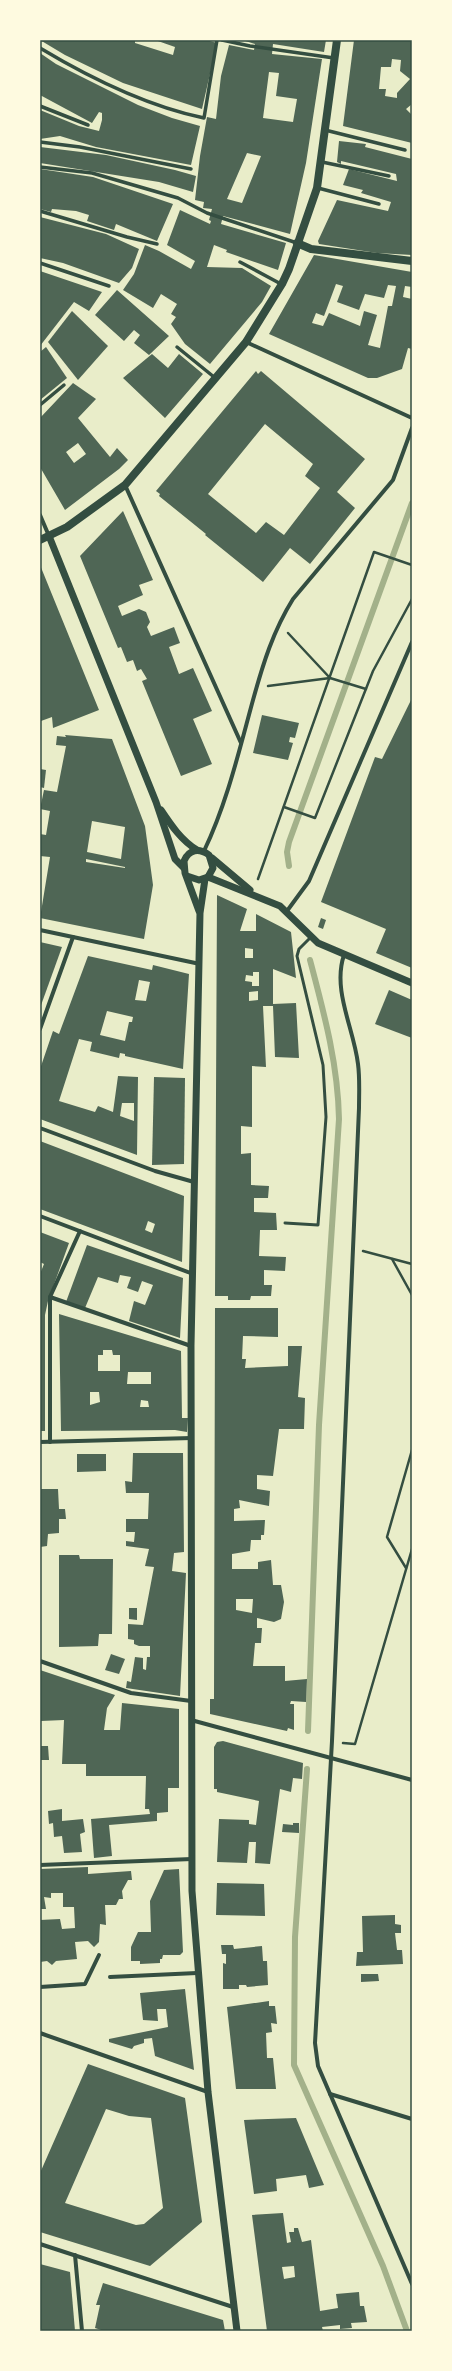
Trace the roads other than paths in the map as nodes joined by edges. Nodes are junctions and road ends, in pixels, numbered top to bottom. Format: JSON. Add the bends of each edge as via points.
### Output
{"nodes":[{"id":1,"x":217,"y":40,"type":"edge"},
{"id":2,"x":222,"y":40,"type":"edge"},
{"id":3,"x":337,"y":40,"type":"edge"},
{"id":4,"x":40,"y":48,"type":"edge"},
{"id":5,"x":335,"y":58,"type":"junction"},
{"id":6,"x":40,"y":106,"type":"edge"},
{"id":7,"x":88,"y":125,"type":"dead end"},
{"id":8,"x":325,"y":130,"type":"junction"},
{"id":9,"x":40,"y":142,"type":"edge"},
{"id":10,"x":405,"y":150,"type":"dead end"},
{"id":11,"x":320,"y":162,"type":"junction"},
{"id":12,"x":40,"y":167,"type":"edge"},
{"id":13,"x":191,"y":169,"type":"dead end"},
{"id":14,"x":389,"y":176,"type":"dead end"},
{"id":15,"x":317,"y":188,"type":"junction"},
{"id":16,"x":379,"y":204,"type":"dead end"},
{"id":17,"x":40,"y":211,"type":"edge"},
{"id":18,"x":298,"y":243,"type":"junction"},
{"id":19,"x":157,"y":244,"type":"dead end"},
{"id":20,"x":412,"y":261,"type":"edge"},
{"id":21,"x":240,"y":262,"type":"dead end"},
{"id":22,"x":40,"y":263,"type":"edge"},
{"id":23,"x":282,"y":284,"type":"junction"},
{"id":24,"x":109,"y":286,"type":"dead end"},
{"id":25,"x":246,"y":342,"type":"junction"},
{"id":26,"x":177,"y":347,"type":"dead end"},
{"id":27,"x":214,"y":377,"type":"junction"},
{"id":28,"x":64,"y":384,"type":"dead end"},
{"id":29,"x":40,"y":405,"type":"edge"},
{"id":30,"x":412,"y":418,"type":"edge"},
{"id":31,"x":412,"y":428,"type":"edge"},
{"id":32,"x":124,"y":485,"type":"junction"},
{"id":33,"x":40,"y":515,"type":"edge"},
{"id":34,"x":49,"y":536,"type":"junction"},
{"id":35,"x":40,"y":540,"type":"edge"},
{"id":36,"x":412,"y":642,"type":"edge"},
{"id":37,"x":241,"y":743,"type":"junction"},
{"id":38,"x":156,"y":802,"type":"junction"},
{"id":39,"x":200,"y":850,"type":"junction"},
{"id":40,"x":212,"y":858,"type":"junction"},
{"id":41,"x":184,"y":868,"type":"junction"},
{"id":42,"x":187,"y":876,"type":"junction"},
{"id":43,"x":206,"y":878,"type":"junction"},
{"id":44,"x":253,"y":893,"type":"junction"},
{"id":45,"x":287,"y":911,"type":"junction"},
{"id":46,"x":200,"y":913,"type":"junction"},
{"id":47,"x":40,"y":930,"type":"edge"},
{"id":48,"x":73,"y":937,"type":"junction"},
{"id":49,"x":311,"y":937,"type":"junction"},
{"id":50,"x":344,"y":955,"type":"junction"},
{"id":51,"x":200,"y":964,"type":"junction"},
{"id":52,"x":412,"y":983,"type":"edge"},
{"id":53,"x":40,"y":1029,"type":"edge"},
{"id":54,"x":40,"y":1128,"type":"edge"},
{"id":55,"x":194,"y":1182,"type":"junction"},
{"id":56,"x":40,"y":1216,"type":"edge"},
{"id":57,"x":285,"y":1224,"type":"dead end"},
{"id":58,"x":80,"y":1231,"type":"junction"},
{"id":59,"x":193,"y":1274,"type":"junction"},
{"id":60,"x":50,"y":1297,"type":"junction"},
{"id":61,"x":191,"y":1346,"type":"junction"},
{"id":62,"x":192,"y":1438,"type":"junction"},
{"id":63,"x":40,"y":1442,"type":"edge"},
{"id":64,"x":50,"y":1442,"type":"junction"},
{"id":65,"x":40,"y":1661,"type":"edge"},
{"id":66,"x":190,"y":1701,"type":"junction"},
{"id":67,"x":191,"y":1720,"type":"junction"},
{"id":68,"x":332,"y":1757,"type":"junction"},
{"id":69,"x":412,"y":1780,"type":"edge"},
{"id":70,"x":192,"y":1859,"type":"junction"},
{"id":71,"x":40,"y":1865,"type":"edge"},
{"id":72,"x":98,"y":1955,"type":"dead end"},
{"id":73,"x":197,"y":1973,"type":"junction"},
{"id":74,"x":110,"y":1978,"type":"dead end"},
{"id":75,"x":40,"y":1987,"type":"edge"},
{"id":76,"x":40,"y":2033,"type":"edge"},
{"id":77,"x":208,"y":2092,"type":"junction"},
{"id":78,"x":330,"y":2094,"type":"junction"},
{"id":79,"x":412,"y":2119,"type":"edge"},
{"id":80,"x":40,"y":2244,"type":"edge"},
{"id":81,"x":75,"y":2256,"type":"junction"},
{"id":82,"x":412,"y":2284,"type":"edge"},
{"id":83,"x":233,"y":2307,"type":"junction"},
{"id":84,"x":82,"y":2331,"type":"edge"},
{"id":85,"x":237,"y":2331,"type":"edge"}],
"edges":[{"from":1,"to":4,"type":"street","via":[[204,118],[155,105]]},
{"from":2,"to":5,"type":"street"},
{"from":3,"to":5,"type":"main road"},
{"from":5,"to":8,"type":"main road"},
{"from":6,"to":7,"type":"street"},
{"from":8,"to":10,"type":"street"},
{"from":8,"to":11,"type":"main road"},
{"from":9,"to":13,"type":"street","via":[[80,147]]},
{"from":11,"to":14,"type":"street"},
{"from":11,"to":15,"type":"main road"},
{"from":12,"to":18,"type":"street","via":[[92,173],[178,198],[206,213]]},
{"from":15,"to":16,"type":"street"},
{"from":15,"to":18,"type":"main road"},
{"from":17,"to":19,"type":"street"},
{"from":18,"to":20,"type":"main road","via":[[311,249]]},
{"from":18,"to":23,"type":"main road"},
{"from":21,"to":23,"type":"street"},
{"from":22,"to":24,"type":"street"},
{"from":23,"to":25,"type":"main road"},
{"from":25,"to":27,"type":"main road"},
{"from":25,"to":30,"type":"street"},
{"from":26,"to":27,"type":"street"},
{"from":27,"to":32,"type":"main road"},
{"from":28,"to":29,"type":"street"},
{"from":31,"to":37,"type":"street","via":[[393,480],[293,599],[279,623],[267,653]]},
{"from":32,"to":34,"type":"main road","via":[[67,527]]},
{"from":32,"to":37,"type":"street"},
{"from":33,"to":34,"type":"street"},
{"from":34,"to":35,"type":"main road"},
{"from":34,"to":38,"type":"street"},
{"from":36,"to":45,"type":"street","via":[[309,881]]},
{"from":37,"to":39,"type":"street","via":[[218,822]]},
{"from":38,"to":39,"type":"street","via":[[188,844]]},
{"from":38,"to":41,"type":"street","via":[[175,859]]},
{"from":39,"to":40,"type":"street"},
{"from":39,"to":41,"type":"street","via":[[186,856]]},
{"from":40,"to":43,"type":"street","via":[[213,868]]},
{"from":40,"to":44,"type":"street"},
{"from":41,"to":42,"type":"street"},
{"from":42,"to":43,"type":"street","via":[[194,880]]},
{"from":42,"to":46,"type":"street"},
{"from":43,"to":44,"type":"street"},
{"from":43,"to":46,"type":"street"},
{"from":44,"to":45,"type":"street"},
{"from":45,"to":49,"type":"street"},
{"from":46,"to":51,"type":"street"},
{"from":47,"to":48,"type":"street"},
{"from":48,"to":51,"type":"street"},
{"from":48,"to":53,"type":"street"},
{"from":49,"to":50,"type":"street"},
{"from":49,"to":57,"type":"lane","via":[[299,948],[297,956],[323,1065],[326,1117],[318,1225]]},
{"from":50,"to":52,"type":"street"},
{"from":50,"to":68,"type":"street","via":[[340,968],[340,984],[358,1065],[359,1108]]},
{"from":51,"to":55,"type":"street"},
{"from":54,"to":55,"type":"street","via":[[155,1171]]},
{"from":55,"to":59,"type":"street"},
{"from":56,"to":58,"type":"street"},
{"from":58,"to":59,"type":"street"},
{"from":58,"to":60,"type":"street"},
{"from":59,"to":61,"type":"street"},
{"from":60,"to":61,"type":"street"},
{"from":60,"to":64,"type":"street"},
{"from":61,"to":62,"type":"street"},
{"from":62,"to":64,"type":"street"},
{"from":62,"to":66,"type":"street"},
{"from":63,"to":64,"type":"street"},
{"from":65,"to":66,"type":"street","via":[[131,1693]]},
{"from":66,"to":67,"type":"street"},
{"from":67,"to":68,"type":"street"},
{"from":67,"to":70,"type":"street"},
{"from":68,"to":69,"type":"street"},
{"from":68,"to":78,"type":"street","via":[[315,2043],[318,2066]]},
{"from":70,"to":71,"type":"street"},
{"from":70,"to":73,"type":"street"},
{"from":72,"to":75,"type":"street","via":[[86,1984]]},
{"from":73,"to":74,"type":"street"},
{"from":73,"to":77,"type":"street"},
{"from":76,"to":77,"type":"street"},
{"from":77,"to":83,"type":"street"},
{"from":78,"to":79,"type":"street"},
{"from":78,"to":82,"type":"street"},
{"from":80,"to":81,"type":"street"},
{"from":81,"to":83,"type":"street"},
{"from":81,"to":84,"type":"street"},
{"from":83,"to":85,"type":"street"}]}
